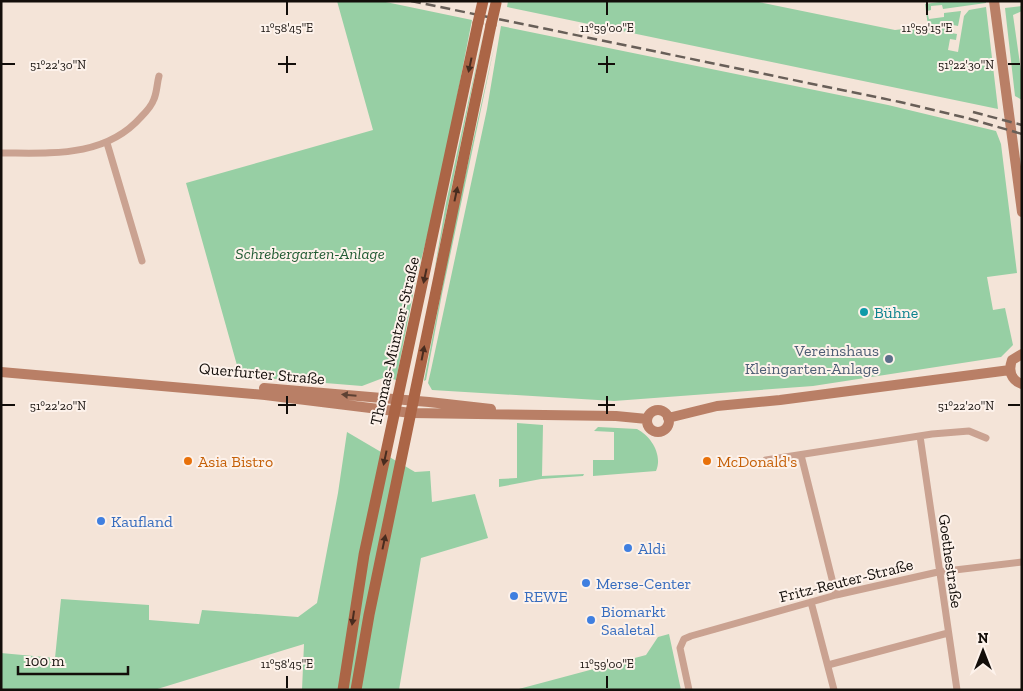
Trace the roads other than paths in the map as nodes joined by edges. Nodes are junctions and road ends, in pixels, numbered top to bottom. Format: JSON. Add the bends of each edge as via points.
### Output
{"nodes":[{"id":1,"x":483,"y":1,"type":"edge"},
{"id":2,"x":994,"y":1,"type":"edge"},
{"id":3,"x":496,"y":2,"type":"edge"},
{"id":4,"x":159,"y":76,"type":"dead end"},
{"id":5,"x":107,"y":143,"type":"junction"},
{"id":6,"x":1,"y":153,"type":"edge"},
{"id":7,"x":1022,"y":212,"type":"edge"},
{"id":8,"x":142,"y":261,"type":"dead end"},
{"id":9,"x":1022,"y":354,"type":"edge"},
{"id":10,"x":1,"y":365,"type":"edge"},
{"id":11,"x":1010,"y":370,"type":"junction"},
{"id":12,"x":1,"y":372,"type":"edge"},
{"id":13,"x":1022,"y":384,"type":"edge"},
{"id":14,"x":414,"y":400,"type":"junction"},
{"id":15,"x":396,"y":405,"type":"junction"},
{"id":16,"x":411,"y":412,"type":"junction"},
{"id":17,"x":520,"y":414,"type":"junction"},
{"id":18,"x":668,"y":418,"type":"junction"},
{"id":19,"x":647,"y":419,"type":"junction"},
{"id":20,"x":920,"y":436,"type":"junction"},
{"id":21,"x":986,"y":438,"type":"dead end"},
{"id":22,"x":801,"y":455,"type":"junction"},
{"id":23,"x":766,"y":460,"type":"dead end"},
{"id":24,"x":1022,"y":562,"type":"edge"},
{"id":25,"x":938,"y":572,"type":"junction"},
{"id":26,"x":836,"y":595,"type":"junction"},
{"id":27,"x":812,"y":602,"type":"junction"},
{"id":28,"x":948,"y":633,"type":"junction"},
{"id":29,"x":828,"y":665,"type":"junction"},
{"id":30,"x":343,"y":690,"type":"edge"},
{"id":31,"x":356,"y":690,"type":"edge"},
{"id":32,"x":689,"y":690,"type":"edge"},
{"id":33,"x":834,"y":690,"type":"edge"},
{"id":34,"x":957,"y":690,"type":"edge"}],
"edges":[{"from":1,"to":15,"type":"main road","name":"Thomas-Müntzer-Straße","one_way":true,"bridge":true},
{"from":2,"to":7,"type":"main road"},
{"from":14,"to":3,"type":"main road","name":"Thomas-Müntzer-Straße","one_way":true,"bridge":true},
{"from":4,"to":5,"type":"street","via":[[154,99],[146,112],[133,126]]},
{"from":5,"to":6,"type":"street","via":[[59,153]]},
{"from":5,"to":8,"type":"street"},
{"from":9,"to":11,"type":"main road","via":[[1012,360]]},
{"from":15,"to":10,"type":"main road","name":"Querfurter Straße","one_way":true},
{"from":11,"to":13,"type":"main road","via":[[1014,380]]},
{"from":11,"to":18,"type":"main road","via":[[717,406]]},
{"from":12,"to":15,"type":"main road","name":"Querfurter Straße"},
{"from":14,"to":15,"type":"main road","name":"Querfurter Straße"},
{"from":14,"to":16,"type":"main road","name":"Thomas-Müntzer-Straße"},
{"from":14,"to":17,"type":"main road","name":"Querfurter Straße"},
{"from":15,"to":16,"type":"main road","name":"Querfurter Straße"},
{"from":15,"to":30,"type":"main road","name":"Thomas-Müntzer-Straße","one_way":true,"via":[[364,555]]},
{"from":16,"to":17,"type":"main road","name":"Querfurter Straße"},
{"from":31,"to":16,"type":"main road","name":"Thomas-Müntzer-Straße","one_way":true},
{"from":17,"to":19,"type":"main road","name":"Querfurter Straße"},
{"from":18,"to":19,"type":"main road","via":[[662,411],[656,411]]},
{"from":18,"to":19,"type":"main road","via":[[667,427],[658,432],[651,429]]},
{"from":20,"to":21,"type":"street","via":[[969,431]]},
{"from":20,"to":22,"type":"street"},
{"from":20,"to":25,"type":"street","name":"Goethestraße"},
{"from":22,"to":23,"type":"street"},
{"from":22,"to":26,"type":"street"},
{"from":24,"to":25,"type":"street","name":"Fritz-Reuter-Straße"},
{"from":25,"to":26,"type":"street","name":"Fritz-Reuter-Straße"},
{"from":25,"to":28,"type":"street","name":"Goethestraße"},
{"from":26,"to":27,"type":"street","name":"Fritz-Reuter-Straße"},
{"from":27,"to":29,"type":"street"},
{"from":27,"to":32,"type":"street","name":"Fritz-Reuter-Straße","via":[[691,636],[682,642],[680,648]]},
{"from":28,"to":29,"type":"street"},
{"from":28,"to":34,"type":"street","name":"Goethestraße"},
{"from":29,"to":33,"type":"street"}]}
